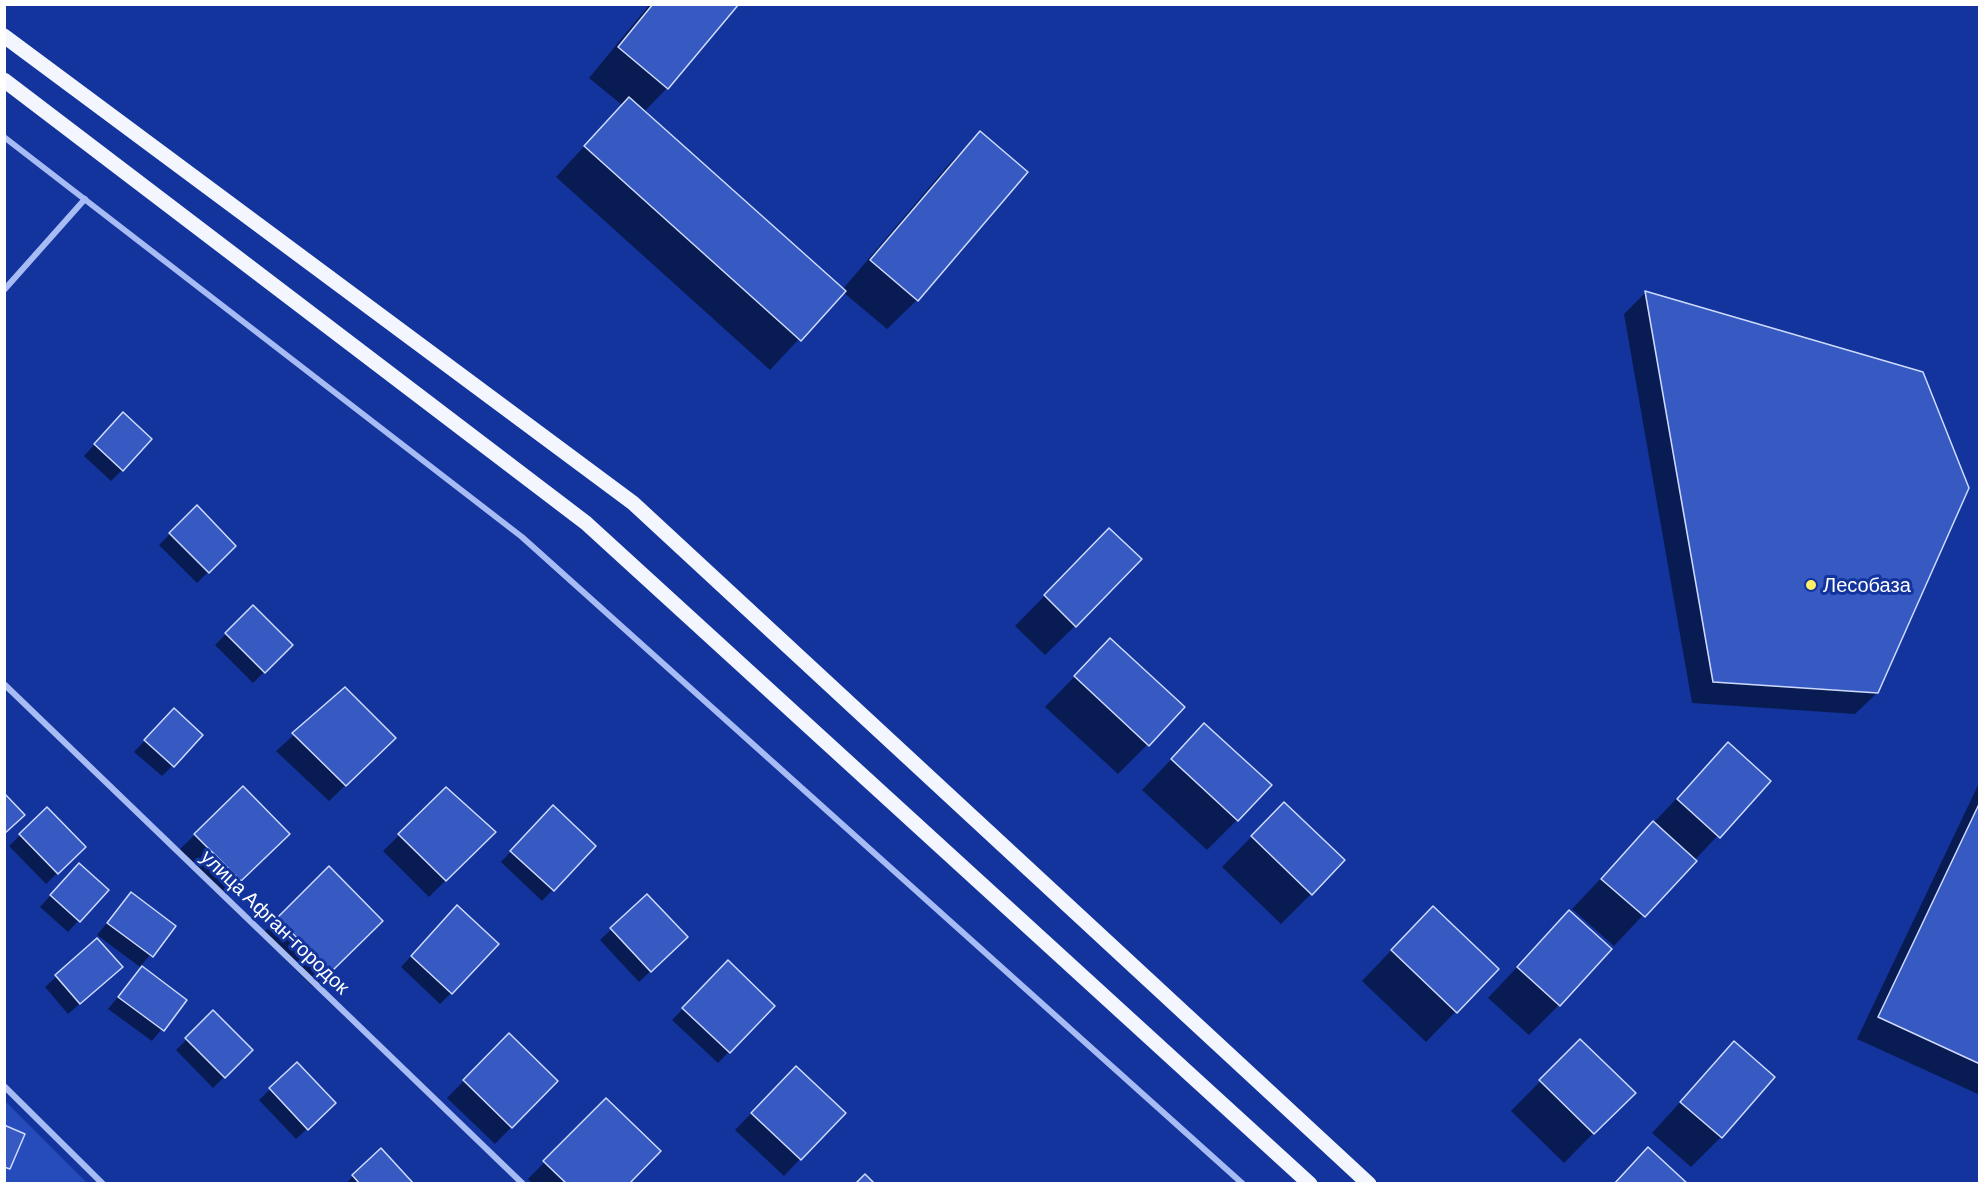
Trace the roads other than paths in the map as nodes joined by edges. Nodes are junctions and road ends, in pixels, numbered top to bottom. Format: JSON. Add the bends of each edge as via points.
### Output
{"nodes":[{"id":1,"x":4,"y":36,"type":"edge"},
{"id":2,"x":4,"y":80,"type":"edge"},
{"id":3,"x":4,"y":137,"type":"edge"},
{"id":4,"x":85,"y":199,"type":"junction"},
{"id":5,"x":4,"y":290,"type":"edge"},
{"id":6,"x":4,"y":684,"type":"edge"},
{"id":7,"x":4,"y":1086,"type":"edge"},
{"id":8,"x":103,"y":1184,"type":"edge"},
{"id":9,"x":523,"y":1184,"type":"edge"},
{"id":10,"x":1243,"y":1184,"type":"edge"},
{"id":11,"x":1310,"y":1184,"type":"edge"},
{"id":12,"x":1369,"y":1184,"type":"edge"}],
"edges":[{"from":1,"to":12,"type":"main road","via":[[633,503]]},
{"from":2,"to":11,"type":"main road","via":[[586,524]]},
{"from":3,"to":4,"type":"street"},
{"from":4,"to":5,"type":"street"},
{"from":4,"to":10,"type":"street","via":[[522,537]]},
{"from":6,"to":9,"type":"street","name":"улица Афган-городок"},
{"from":7,"to":8,"type":"street"}]}
